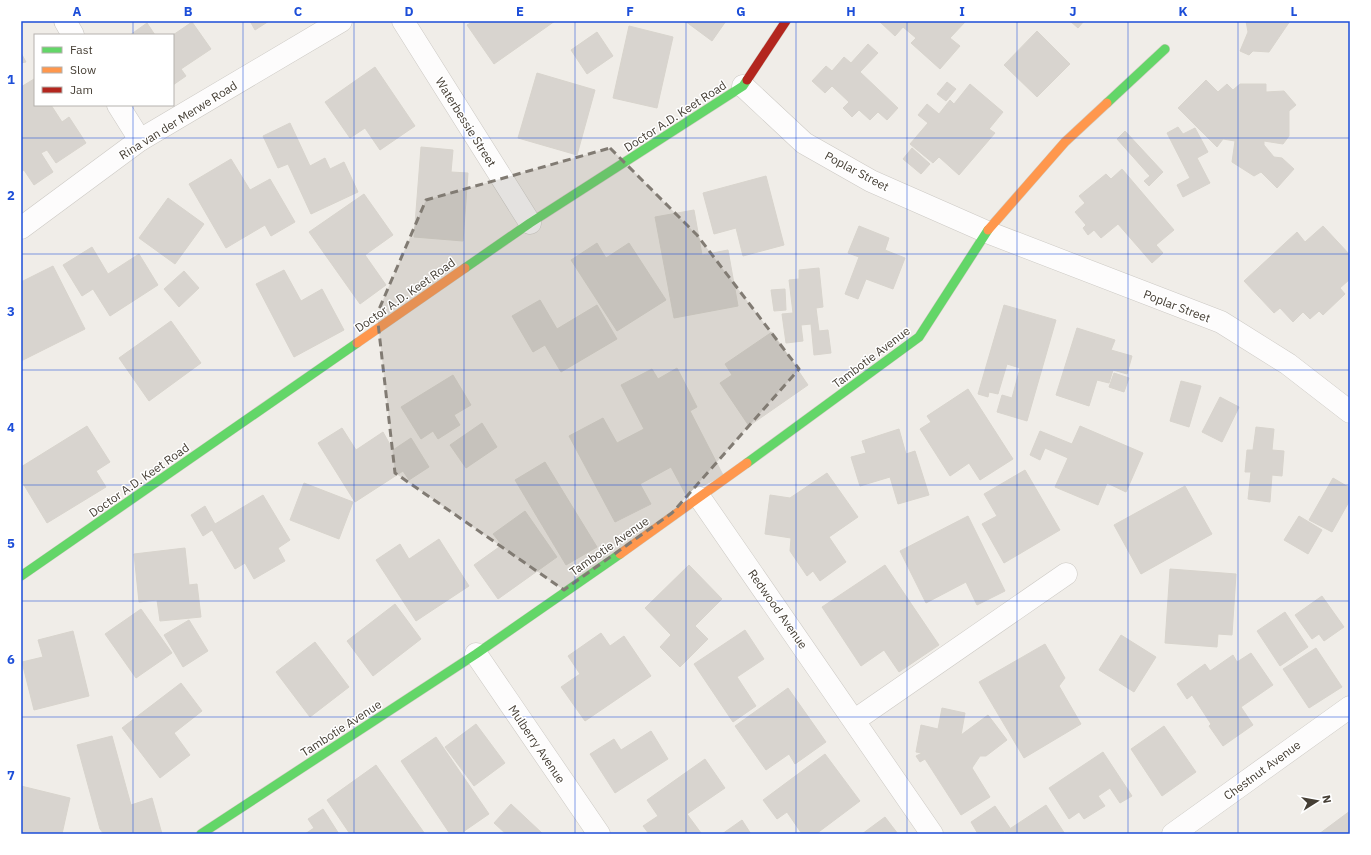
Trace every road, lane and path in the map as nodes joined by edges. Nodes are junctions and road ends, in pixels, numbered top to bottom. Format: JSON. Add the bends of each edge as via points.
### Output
{"nodes":[{"id":1,"x":64,"y":21,"type":"edge"},
{"id":2,"x":341,"y":21,"type":"edge"},
{"id":3,"x":403,"y":21,"type":"edge"},
{"id":4,"x":786,"y":21,"type":"edge"},
{"id":5,"x":72,"y":34,"type":"edge"},
{"id":6,"x":1166,"y":49,"type":"dead end"},
{"id":7,"x":743,"y":86,"type":"junction"},
{"id":8,"x":119,"y":106,"type":"edge"},
{"id":9,"x":140,"y":140,"type":"junction"},
{"id":10,"x":530,"y":223,"type":"junction"},
{"id":11,"x":21,"y":228,"type":"edge"},
{"id":12,"x":987,"y":232,"type":"junction"},
{"id":13,"x":1350,"y":412,"type":"edge"},
{"id":14,"x":700,"y":498,"type":"junction"},
{"id":15,"x":1066,"y":574,"type":"dead end"},
{"id":16,"x":21,"y":576,"type":"edge"},
{"id":17,"x":476,"y":654,"type":"junction"},
{"id":18,"x":1350,"y":707,"type":"edge"},
{"id":19,"x":855,"y":720,"type":"junction"},
{"id":20,"x":201,"y":834,"type":"edge"},
{"id":21,"x":598,"y":834,"type":"edge"},
{"id":22,"x":932,"y":834,"type":"edge"},
{"id":23,"x":1173,"y":834,"type":"edge"}],
"edges":[{"from":1,"to":5,"type":"street"},
{"from":2,"to":9,"type":"street","name":"Rina van der Merwe Road"},
{"from":3,"to":10,"type":"street","name":"Waterbessie Street"},
{"from":4,"to":7,"type":"street","name":"Doctor A.D. Keet Road"},
{"from":6,"to":12,"type":"street","via":[[1065,142]]},
{"from":7,"to":10,"type":"street","name":"Doctor A.D. Keet Road"},
{"from":7,"to":12,"type":"street","name":"Poplar Street","via":[[804,143],[871,181]]},
{"from":8,"to":9,"type":"street"},
{"from":9,"to":11,"type":"street","name":"Rina van der Merwe Road"},
{"from":10,"to":16,"type":"street","name":"Doctor A.D. Keet Road"},
{"from":12,"to":13,"type":"street","name":"Poplar Street","via":[[1221,322],[1288,364]]},
{"from":12,"to":14,"type":"street","name":"Tambotie Avenue","via":[[919,337]]},
{"from":14,"to":17,"type":"street","name":"Tambotie Avenue"},
{"from":14,"to":19,"type":"street","name":"Redwood Avenue"},
{"from":15,"to":19,"type":"street"},
{"from":17,"to":20,"type":"street","name":"Tambotie Avenue"},
{"from":17,"to":21,"type":"street","name":"Mulberry Avenue"},
{"from":18,"to":23,"type":"street","name":"Chestnut Avenue"},
{"from":19,"to":22,"type":"street","name":"Redwood Avenue"}]}
